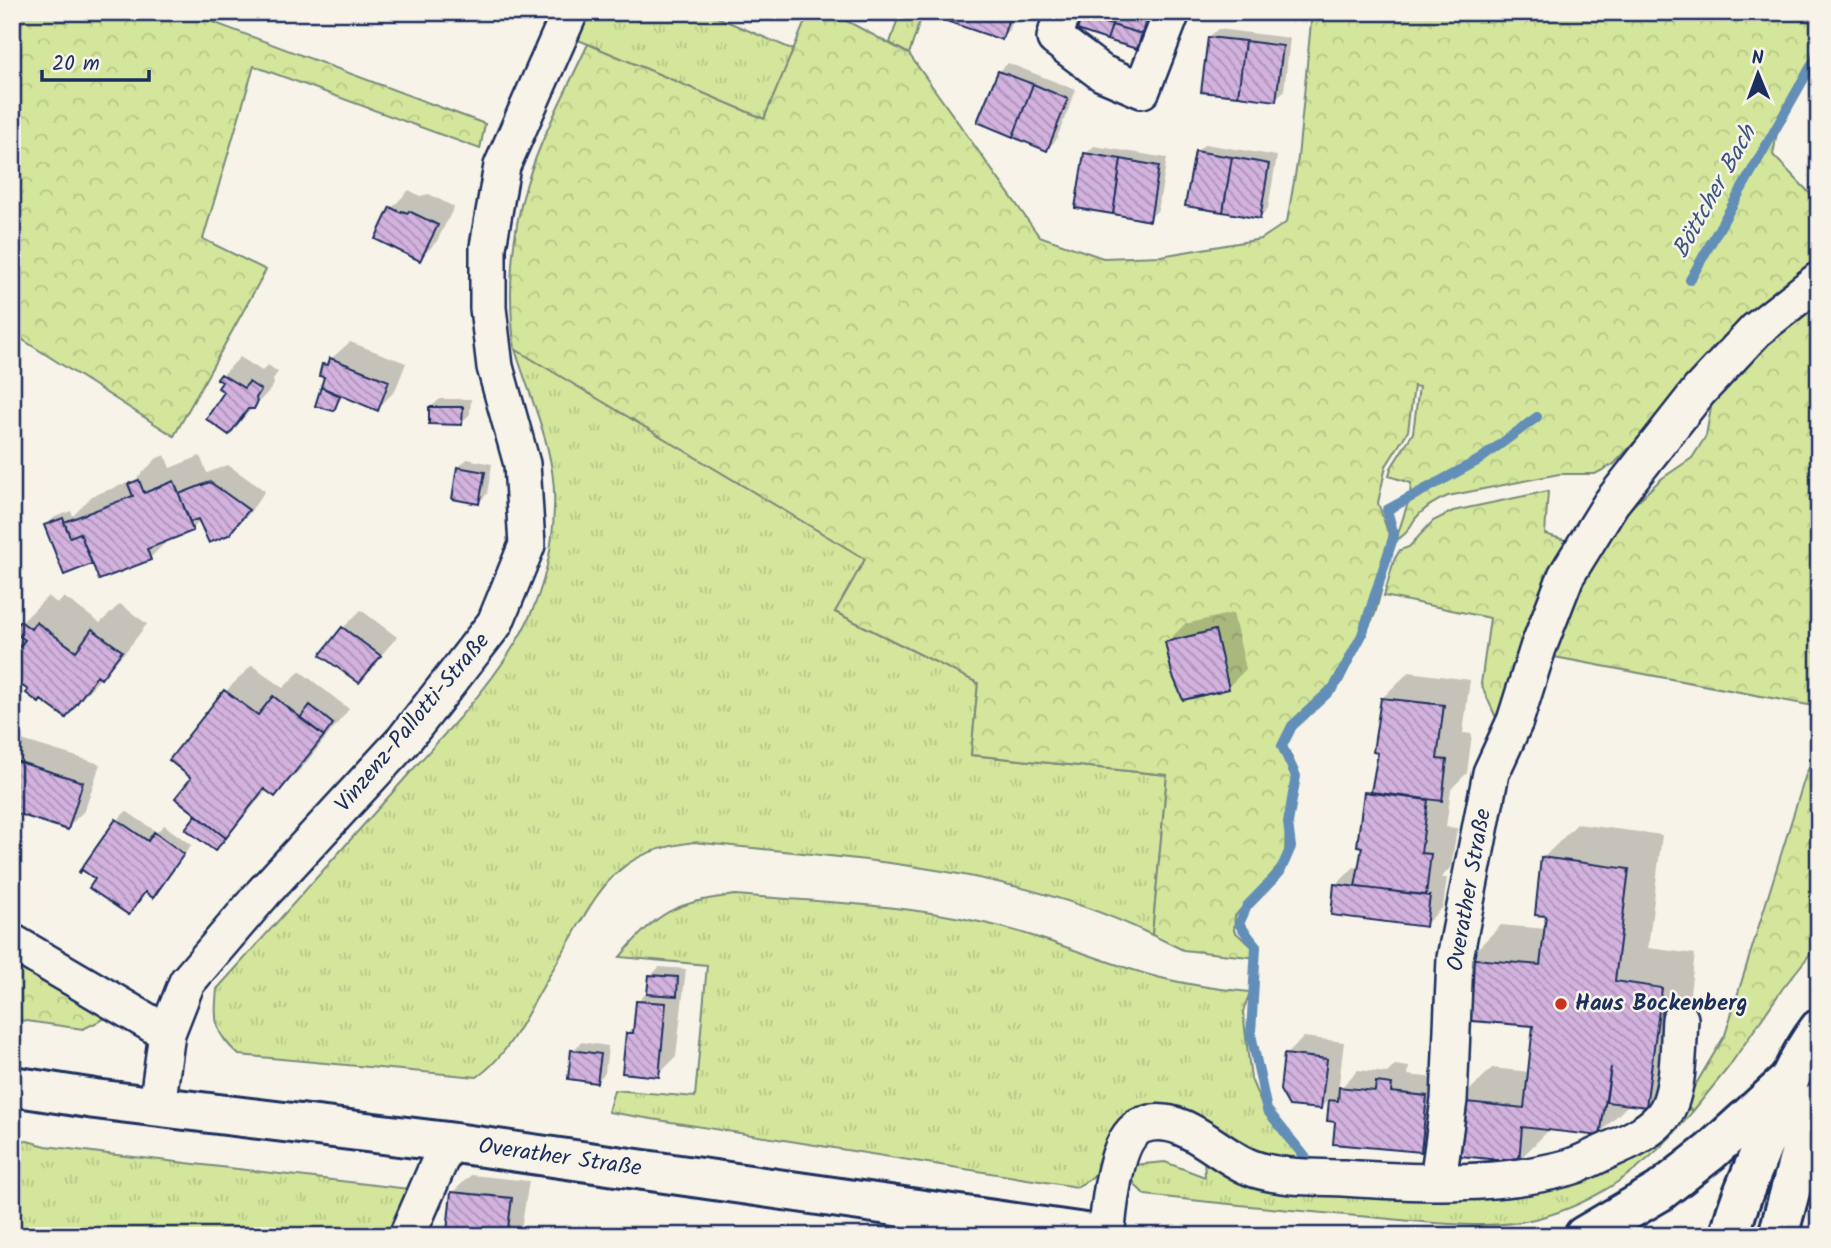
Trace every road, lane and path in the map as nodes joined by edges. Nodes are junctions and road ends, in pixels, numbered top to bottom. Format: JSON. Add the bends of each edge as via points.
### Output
{"nodes":[{"id":1,"x":570,"y":12,"type":"edge"},
{"id":2,"x":1062,"y":12,"type":"edge"},
{"id":3,"x":1172,"y":12,"type":"edge"},
{"id":4,"x":1819,"y":280,"type":"edge"},
{"id":5,"x":12,"y":942,"type":"edge"},
{"id":6,"x":1680,"y":1019,"type":"dead end"},
{"id":7,"x":1819,"y":1029,"type":"edge"},
{"id":8,"x":167,"y":1033,"type":"junction"},
{"id":9,"x":1787,"y":1081,"type":"junction"},
{"id":10,"x":12,"y":1086,"type":"edge"},
{"id":11,"x":1819,"y":1102,"type":"edge"},
{"id":12,"x":157,"y":1106,"type":"junction"},
{"id":13,"x":447,"y":1142,"type":"junction"},
{"id":14,"x":1438,"y":1181,"type":"junction"},
{"id":15,"x":407,"y":1236,"type":"edge"},
{"id":16,"x":1106,"y":1236,"type":"edge"},
{"id":17,"x":1584,"y":1236,"type":"edge"},
{"id":18,"x":1730,"y":1236,"type":"edge"},
{"id":19,"x":1778,"y":1236,"type":"edge"}],
"edges":[{"from":1,"to":8,"type":"street","name":"Vinzenz-Pallotti-Straße","via":[[502,166],[488,247],[488,308],[495,367],[522,464],[527,545],[495,623],[402,741],[187,982]]},
{"from":2,"to":3,"type":"street","via":[[1055,38],[1102,73],[1142,90]]},
{"from":4,"to":14,"type":"street","name":"Overather Straße","via":[[1756,330],[1699,391],[1611,503],[1566,576],[1515,721],[1491,773],[1455,958],[1449,1100]]},
{"from":5,"to":8,"type":"street"},
{"from":6,"to":14,"type":"street","via":[[1674,1087],[1664,1115],[1644,1133],[1572,1167],[1505,1180]]},
{"from":7,"to":9,"type":"main road"},
{"from":8,"to":12,"type":"street","name":"Vinzenz-Pallotti-Straße"},
{"from":9,"to":17,"type":"main road","via":[[1659,1192]]},
{"from":9,"to":18,"type":"main road","via":[[1737,1206]]},
{"from":10,"to":12,"type":"main road","name":"Overather Straße"},
{"from":11,"to":19,"type":"main road","via":[[1808,1125]]},
{"from":12,"to":13,"type":"main road","name":"Overather Straße"},
{"from":13,"to":15,"type":"street"},
{"from":13,"to":16,"type":"main road","name":"Overather Straße"},
{"from":14,"to":16,"type":"street","name":"Overather Straße","via":[[1289,1175],[1249,1168],[1195,1134],[1158,1123],[1143,1125],[1130,1133],[1122,1146]]}]}
